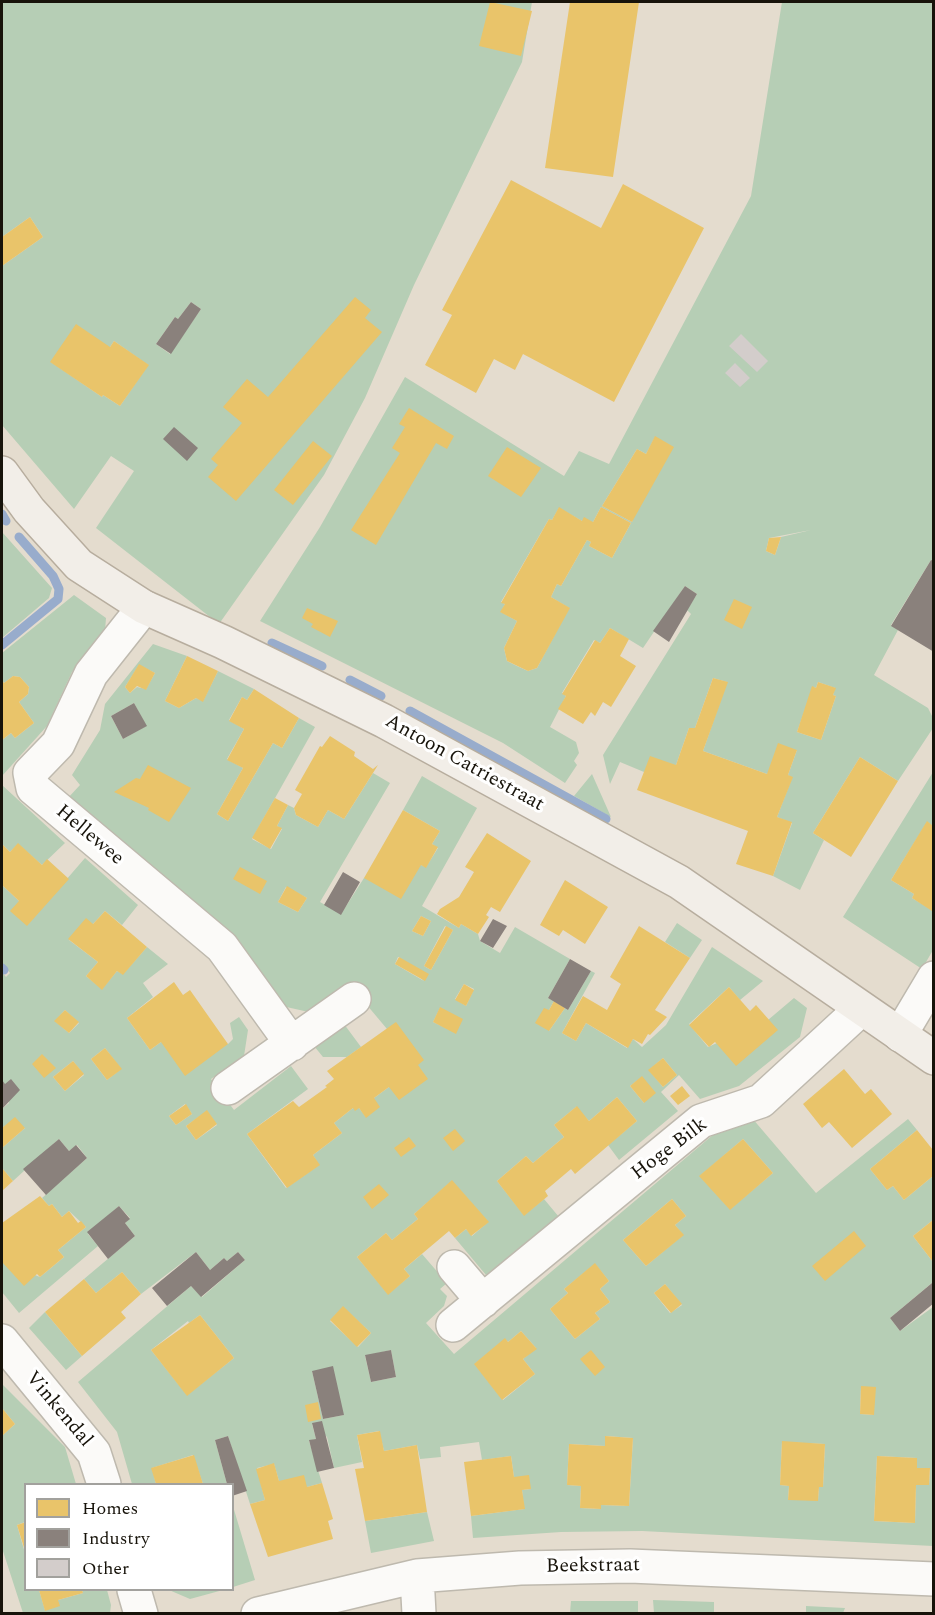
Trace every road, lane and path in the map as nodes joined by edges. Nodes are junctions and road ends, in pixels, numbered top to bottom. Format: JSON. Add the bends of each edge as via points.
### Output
{"nodes":[{"id":1,"x":2,"y":473,"type":"edge"},
{"id":2,"x":144,"y":607,"type":"junction"},
{"id":3,"x":933,"y":978,"type":"edge"},
{"id":4,"x":354,"y":999,"type":"dead end"},
{"id":5,"x":861,"y":1009,"type":"junction"},
{"id":6,"x":900,"y":1035,"type":"junction"},
{"id":7,"x":292,"y":1044,"type":"junction"},
{"id":8,"x":933,"y":1058,"type":"edge"},
{"id":9,"x":228,"y":1088,"type":"dead end"},
{"id":10,"x":454,"y":1267,"type":"dead end"},
{"id":11,"x":483,"y":1301,"type":"junction"},
{"id":12,"x":453,"y":1325,"type":"dead end"},
{"id":13,"x":2,"y":1341,"type":"edge"},
{"id":14,"x":103,"y":1483,"type":"edge"},
{"id":15,"x":417,"y":1576,"type":"junction"},
{"id":16,"x":933,"y":1579,"type":"edge"},
{"id":17,"x":134,"y":1591,"type":"edge"},
{"id":18,"x":141,"y":1614,"type":"edge"},
{"id":19,"x":258,"y":1614,"type":"edge"},
{"id":20,"x":419,"y":1614,"type":"edge"}],
"edges":[{"from":1,"to":2,"type":"main road","name":"Antoon Catriestraat","via":[[29,510],[79,565]]},
{"from":2,"to":5,"type":"main road","name":"Antoon Catriestraat","via":[[384,721],[679,882]]},
{"from":2,"to":7,"type":"street","name":"Hellewee","via":[[91,674],[58,744],[30,773],[33,789],[222,947]]},
{"from":3,"to":6,"type":"street"},
{"from":4,"to":7,"type":"street"},
{"from":5,"to":6,"type":"main road","name":"Antoon Catriestraat"},
{"from":5,"to":11,"type":"street","name":"Hoge Bilk","via":[[762,1101],[701,1121]]},
{"from":6,"to":8,"type":"main road","name":"Antoon Catriestraat"},
{"from":7,"to":9,"type":"street"},
{"from":10,"to":11,"type":"street"},
{"from":11,"to":12,"type":"street","name":"Hoge Bilk"},
{"from":13,"to":14,"type":"street","name":"Vinkendal","via":[[94,1453]]},
{"from":15,"to":16,"type":"street","name":"Beekstraat","via":[[520,1568],[630,1566]]},
{"from":15,"to":19,"type":"street","name":"Beekstraat"},
{"from":15,"to":20,"type":"street"},
{"from":17,"to":18,"type":"street"}]}
